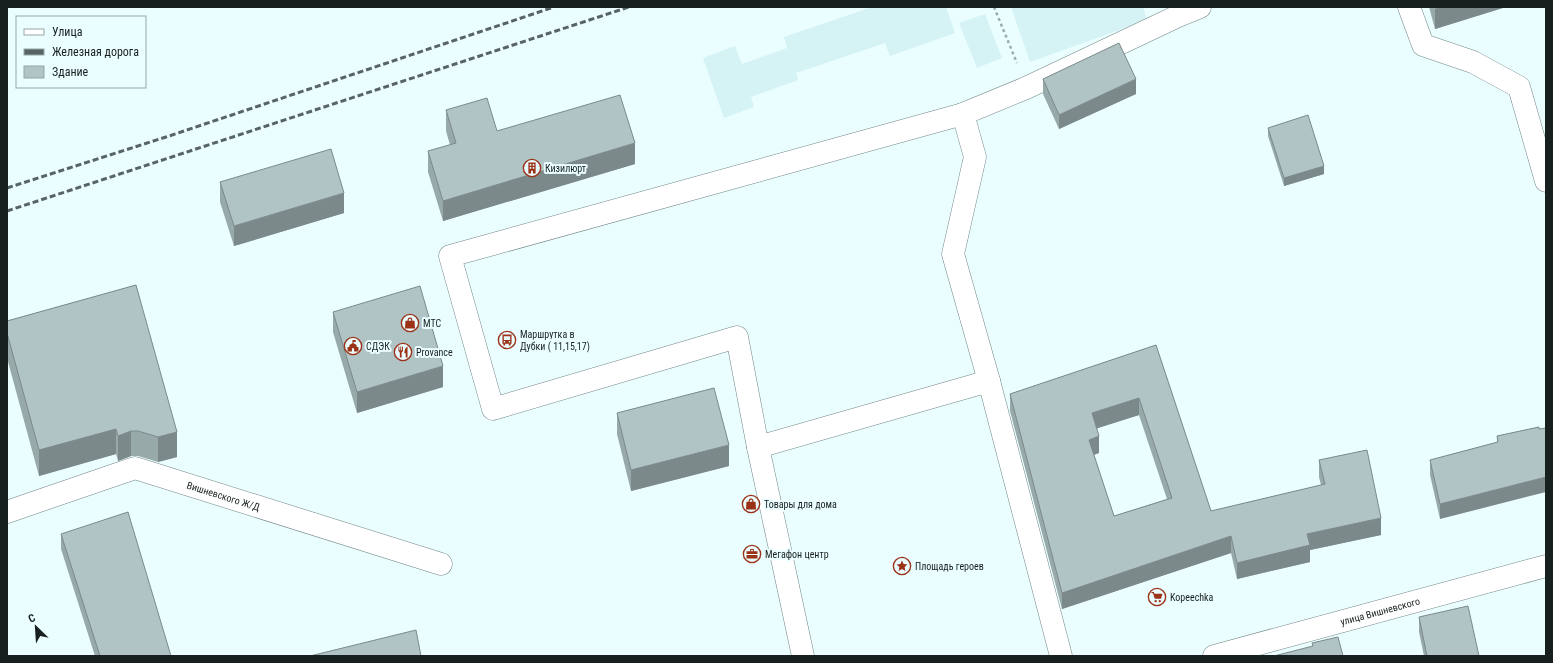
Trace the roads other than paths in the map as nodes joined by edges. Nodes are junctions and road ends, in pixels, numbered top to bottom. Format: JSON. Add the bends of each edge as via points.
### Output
{"nodes":[{"id":1,"x":1200,"y":7,"type":"edge"},
{"id":2,"x":1409,"y":7,"type":"edge"},
{"id":3,"x":963,"y":114,"type":"junction"},
{"id":4,"x":1546,"y":181,"type":"edge"},
{"id":5,"x":989,"y":381,"type":"junction"},
{"id":6,"x":758,"y":447,"type":"junction"},
{"id":7,"x":7,"y":512,"type":"edge"},
{"id":8,"x":441,"y":564,"type":"dead end"},
{"id":9,"x":1546,"y":566,"type":"edge"},
{"id":10,"x":803,"y":656,"type":"edge"},
{"id":11,"x":1061,"y":656,"type":"edge"},
{"id":12,"x":1214,"y":656,"type":"edge"}],
"edges":[{"from":1,"to":3,"type":"street","via":[[1026,88]]},
{"from":2,"to":4,"type":"street","via":[[1423,45],[1473,62],[1519,86]]},
{"from":3,"to":5,"type":"street","via":[[975,157],[953,254]]},
{"from":3,"to":6,"type":"street","via":[[450,256],[493,409],[737,337]]},
{"from":5,"to":6,"type":"street"},
{"from":5,"to":11,"type":"street"},
{"from":6,"to":10,"type":"street"},
{"from":7,"to":8,"type":"street","name":"Вишневского Ж/Д","via":[[135,468]]},
{"from":9,"to":12,"type":"street","name":"улица Вишневского"}]}
